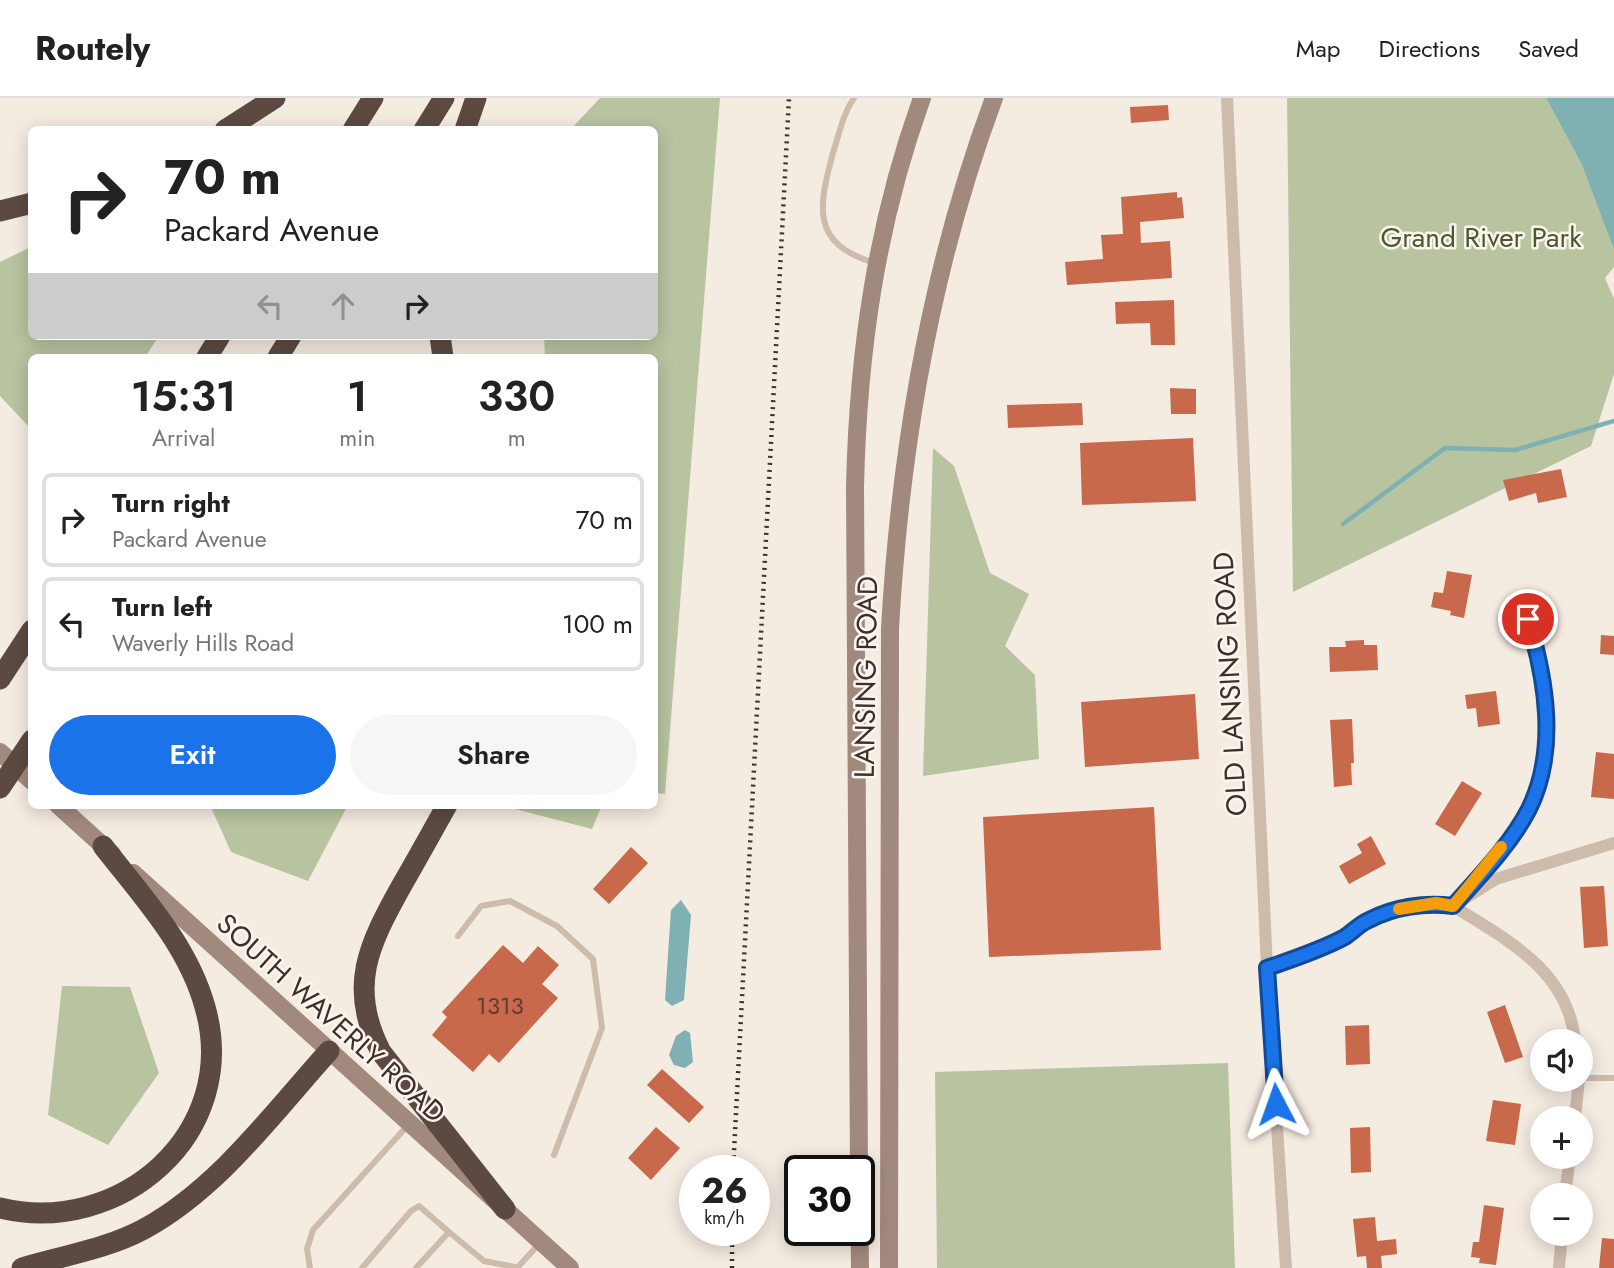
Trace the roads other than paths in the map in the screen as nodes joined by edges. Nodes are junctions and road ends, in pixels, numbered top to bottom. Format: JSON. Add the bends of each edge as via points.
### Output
{"nodes":[{"id":1,"x":275,"y":98,"type":"edge"},
{"id":2,"x":373,"y":98,"type":"edge"},
{"id":3,"x":444,"y":98,"type":"edge"},
{"id":4,"x":476,"y":98,"type":"edge"},
{"id":5,"x":854,"y":98,"type":"edge"},
{"id":6,"x":922,"y":98,"type":"edge"},
{"id":7,"x":994,"y":98,"type":"edge"},
{"id":8,"x":1227,"y":98,"type":"edge"},
{"id":9,"x":231,"y":126,"type":"edge"},
{"id":10,"x":356,"y":126,"type":"edge"},
{"id":11,"x":426,"y":126,"type":"edge"},
{"id":12,"x":466,"y":126,"type":"edge"},
{"id":13,"x":28,"y":204,"type":"edge"},
{"id":14,"x":0,"y":211,"type":"edge"},
{"id":15,"x":875,"y":263,"type":"junction"},
{"id":16,"x":1528,"y":619,"type":"dead end"},
{"id":17,"x":28,"y":636,"type":"edge"},
{"id":18,"x":0,"y":679,"type":"edge"},
{"id":19,"x":28,"y":746,"type":"edge"},
{"id":20,"x":0,"y":752,"type":"edge"},
{"id":21,"x":28,"y":777,"type":"edge"},
{"id":22,"x":0,"y":788,"type":"edge"},
{"id":23,"x":62,"y":809,"type":"edge"},
{"id":24,"x":445,"y":809,"type":"edge"},
{"id":25,"x":1614,"y":843,"type":"edge"},
{"id":26,"x":103,"y":846,"type":"junction"},
{"id":27,"x":1453,"y":906,"type":"junction"},
{"id":28,"x":458,"y":936,"type":"dead end"},
{"id":29,"x":1267,"y":968,"type":"junction"},
{"id":30,"x":1572,"y":1029,"type":"edge"},
{"id":31,"x":329,"y":1051,"type":"junction"},
{"id":32,"x":1614,"y":1078,"type":"edge"},
{"id":33,"x":1593,"y":1079,"type":"edge"},
{"id":34,"x":409,"y":1124,"type":"junction"},
{"id":35,"x":554,"y":1154,"type":"dead end"},
{"id":36,"x":859,"y":1155,"type":"edge"},
{"id":37,"x":0,"y":1208,"type":"edge"},
{"id":38,"x":505,"y":1209,"type":"junction"},
{"id":39,"x":449,"y":1231,"type":"junction"},
{"id":40,"x":541,"y":1241,"type":"junction"},
{"id":41,"x":860,"y":1246,"type":"edge"},
{"id":42,"x":1561,"y":1246,"type":"edge"},
{"id":43,"x":516,"y":1267,"type":"edge"},
{"id":44,"x":22,"y":1268,"type":"edge"},
{"id":45,"x":310,"y":1268,"type":"edge"},
{"id":46,"x":362,"y":1268,"type":"edge"},
{"id":47,"x":416,"y":1268,"type":"edge"},
{"id":48,"x":570,"y":1268,"type":"edge"},
{"id":49,"x":860,"y":1268,"type":"edge"},
{"id":50,"x":889,"y":1268,"type":"edge"},
{"id":51,"x":1286,"y":1268,"type":"edge"},
{"id":52,"x":1559,"y":1268,"type":"edge"}],
"edges":[{"from":1,"to":9,"type":"highway"},
{"from":2,"to":10,"type":"highway"},
{"from":3,"to":11,"type":"highway"},
{"from":4,"to":12,"type":"highway"},
{"from":5,"to":15,"type":"lane","via":[[822,191],[822,212],[834,242],[852,256]]},
{"from":6,"to":15,"type":"main road","name":"LANSING ROAD"},
{"from":7,"to":50,"type":"main road","name":"LANSING ROAD","via":[[945,251],[905,473],[894,566],[890,629]]},
{"from":8,"to":29,"type":"street","name":"OLD LANSING ROAD"},
{"from":13,"to":14,"type":"highway"},
{"from":15,"to":36,"type":"main road","name":"LANSING ROAD","via":[[858,394],[855,487]]},
{"from":16,"to":27,"type":"street","via":[[1541,670],[1546,718],[1545,759],[1538,786],[1528,811]]},
{"from":17,"to":18,"type":"highway"},
{"from":19,"to":22,"type":"highway","bridge":true},
{"from":20,"to":21,"type":"main road"},
{"from":23,"to":26,"type":"main road","name":"SOUTH WAVERLY ROAD"},
{"from":24,"to":38,"type":"highway","via":[[375,936],[365,967],[363,998],[381,1052]]},
{"from":25,"to":27,"type":"street","via":[[1496,879]]},
{"from":26,"to":31,"type":"main road","name":"SOUTH WAVERLY ROAD"},
{"from":26,"to":37,"type":"highway","via":[[170,934],[198,983],[210,1035],[206,1090],[189,1130],[144,1182],[99,1205],[54,1214]]},
{"from":27,"to":29,"type":"street","via":[[1436,903],[1391,911],[1314,952]]},
{"from":27,"to":30,"type":"street","via":[[1540,964],[1564,1000]]},
{"from":28,"to":35,"type":"lane","via":[[481,906],[510,901],[557,926],[593,959],[602,1028]]},
{"from":29,"to":51,"type":"street","name":"OLD LANSING ROAD"},
{"from":31,"to":34,"type":"main road","name":"SOUTH WAVERLY ROAD"},
{"from":31,"to":44,"type":"highway","via":[[217,1174],[184,1202],[144,1229],[110,1243]]},
{"from":32,"to":33,"type":"lane"},
{"from":34,"to":38,"type":"main road","name":"SOUTH WAVERLY ROAD"},
{"from":34,"to":45,"type":"lane","via":[[313,1230],[306,1249]]},
{"from":38,"to":40,"type":"main road","name":"SOUTH WAVERLY ROAD"},
{"from":39,"to":43,"type":"lane","via":[[484,1261]]},
{"from":39,"to":46,"type":"lane","via":[[419,1206]]},
{"from":39,"to":47,"type":"lane"},
{"from":40,"to":43,"type":"lane"},
{"from":40,"to":48,"type":"main road","name":"SOUTH WAVERLY ROAD"},
{"from":41,"to":49,"type":"main road"},
{"from":42,"to":52,"type":"street"}]}
